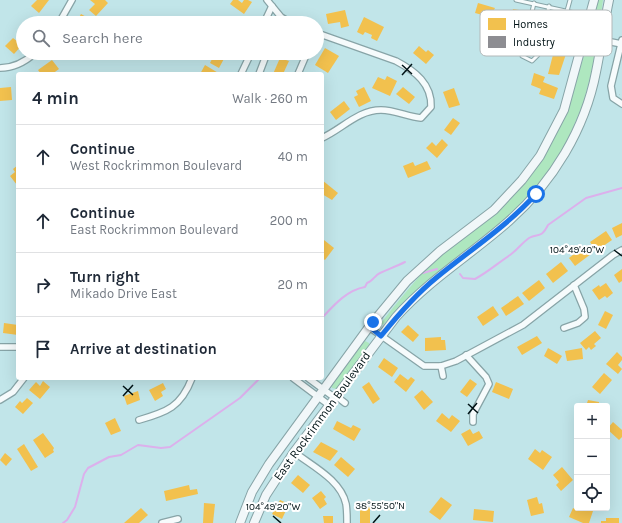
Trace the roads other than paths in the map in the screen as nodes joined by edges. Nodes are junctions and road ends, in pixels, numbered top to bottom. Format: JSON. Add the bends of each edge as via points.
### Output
{"nodes":[{"id":1,"x":72,"y":0,"type":"edge"},
{"id":2,"x":267,"y":0,"type":"edge"},
{"id":3,"x":516,"y":0,"type":"edge"},
{"id":4,"x":570,"y":0,"type":"edge"},
{"id":5,"x":594,"y":0,"type":"edge"},
{"id":6,"x":609,"y":0,"type":"edge"},
{"id":7,"x":534,"y":3,"type":"junction"},
{"id":8,"x":272,"y":6,"type":"junction"},
{"id":9,"x":549,"y":6,"type":"junction"},
{"id":10,"x":532,"y":10,"type":"edge"},
{"id":11,"x":548,"y":10,"type":"edge"},
{"id":12,"x":563,"y":10,"type":"edge"},
{"id":13,"x":567,"y":10,"type":"edge"},
{"id":14,"x":592,"y":10,"type":"edge"},
{"id":15,"x":607,"y":10,"type":"edge"},
{"id":16,"x":62,"y":16,"type":"edge"},
{"id":17,"x":267,"y":16,"type":"edge"},
{"id":18,"x":278,"y":16,"type":"edge"},
{"id":19,"x":324,"y":35,"type":"edge"},
{"id":20,"x":612,"y":42,"type":"edge"},
{"id":21,"x":622,"y":43,"type":"edge"},
{"id":22,"x":522,"y":56,"type":"edge"},
{"id":23,"x":538,"y":56,"type":"edge"},
{"id":24,"x":579,"y":56,"type":"edge"},
{"id":25,"x":598,"y":56,"type":"edge"},
{"id":26,"x":25,"y":60,"type":"edge"},
{"id":27,"x":248,"y":60,"type":"edge"},
{"id":28,"x":264,"y":60,"type":"edge"},
{"id":29,"x":304,"y":60,"type":"edge"},
{"id":30,"x":0,"y":68,"type":"edge"},
{"id":31,"x":243,"y":72,"type":"edge"},
{"id":32,"x":260,"y":72,"type":"edge"},
{"id":33,"x":299,"y":72,"type":"edge"},
{"id":34,"x":622,"y":104,"type":"edge"},
{"id":35,"x":324,"y":137,"type":"edge"},
{"id":36,"x":622,"y":250,"type":"edge"},
{"id":37,"x":574,"y":285,"type":"junction"},
{"id":38,"x":370,"y":327,"type":"junction"},
{"id":39,"x":564,"y":328,"type":"dead end"},
{"id":40,"x":381,"y":336,"type":"junction"},
{"id":41,"x":0,"y":347,"type":"edge"},
{"id":42,"x":16,"y":347,"type":"edge"},
{"id":43,"x":466,"y":355,"type":"junction"},
{"id":44,"x":441,"y":366,"type":"junction"},
{"id":45,"x":443,"y":376,"type":"dead end"},
{"id":46,"x":22,"y":380,"type":"edge"},
{"id":47,"x":191,"y":380,"type":"edge"},
{"id":48,"x":297,"y":380,"type":"edge"},
{"id":49,"x":311,"y":380,"type":"edge"},
{"id":50,"x":324,"y":389,"type":"junction"},
{"id":51,"x":318,"y":397,"type":"junction"},
{"id":52,"x":335,"y":397,"type":"junction"},
{"id":53,"x":0,"y":400,"type":"edge"},
{"id":54,"x":345,"y":403,"type":"dead end"},
{"id":55,"x":329,"y":405,"type":"junction"},
{"id":56,"x":139,"y":420,"type":"dead end"},
{"id":57,"x":473,"y":422,"type":"dead end"},
{"id":58,"x":294,"y":452,"type":"junction"},
{"id":59,"x":178,"y":519,"type":"dead end"},
{"id":60,"x":256,"y":522,"type":"edge"},
{"id":61,"x":162,"y":523,"type":"edge"},
{"id":62,"x":240,"y":523,"type":"edge"},
{"id":63,"x":347,"y":523,"type":"edge"}],
"edges":[{"from":1,"to":16,"type":"street"},
{"from":2,"to":8,"type":"street"},
{"from":3,"to":7,"type":"lane"},
{"from":4,"to":13,"type":"lane"},
{"from":5,"to":14,"type":"main road","name":"East Rockrimmon Boulevard"},
{"from":6,"to":15,"type":"main road","name":"East Rockrimmon Boulevard"},
{"from":7,"to":9,"type":"lane"},
{"from":7,"to":10,"type":"lane"},
{"from":8,"to":17,"type":"street"},
{"from":8,"to":18,"type":"street"},
{"from":9,"to":11,"type":"lane"},
{"from":9,"to":12,"type":"lane"},
{"from":19,"to":35,"type":"street","via":[[396,61],[413,71],[426,86],[431,101],[431,107],[421,118],[387,111],[367,113]]},
{"from":20,"to":21,"type":"street"},
{"from":21,"to":34,"type":"street","via":[[611,86],[613,98]]},
{"from":22,"to":23,"type":"lane","via":[[532,61]]},
{"from":24,"to":38,"type":"main road","name":"East Rockrimmon Boulevard","via":[[570,92],[552,135],[522,180],[494,210],[417,271]]},
{"from":25,"to":40,"type":"main road","name":"East Rockrimmon Boulevard","via":[[592,90],[572,141],[540,188],[509,221],[411,300]]},
{"from":26,"to":30,"type":"street","via":[[10,68]]},
{"from":27,"to":31,"type":"street"},
{"from":28,"to":32,"type":"street"},
{"from":29,"to":33,"type":"street"},
{"from":36,"to":37,"type":"street"},
{"from":37,"to":39,"type":"street","via":[[585,317],[578,323]]},
{"from":37,"to":43,"type":"street","via":[[523,325]]},
{"from":38,"to":40,"type":"street"},
{"from":38,"to":50,"type":"main road","name":"East Rockrimmon Boulevard"},
{"from":40,"to":44,"type":"street","via":[[424,366]]},
{"from":40,"to":52,"type":"main road","name":"East Rockrimmon Boulevard"},
{"from":41,"to":42,"type":"street"},
{"from":43,"to":44,"type":"street"},
{"from":43,"to":57,"type":"street","via":[[489,384],[473,414]]},
{"from":44,"to":45,"type":"street"},
{"from":46,"to":53,"type":"street","via":[[12,392]]},
{"from":47,"to":56,"type":"street","via":[[178,403],[162,413]]},
{"from":48,"to":51,"type":"street"},
{"from":49,"to":50,"type":"street"},
{"from":50,"to":51,"type":"main road","name":"East Rockrimmon Boulevard"},
{"from":50,"to":52,"type":"street"},
{"from":51,"to":55,"type":"street"},
{"from":51,"to":62,"type":"main road","name":"East Rockrimmon Boulevard","via":[[261,476]]},
{"from":52,"to":54,"type":"street"},
{"from":52,"to":55,"type":"main road","name":"East Rockrimmon Boulevard"},
{"from":55,"to":58,"type":"main road","name":"East Rockrimmon Boulevard"},
{"from":58,"to":60,"type":"main road","name":"East Rockrimmon Boulevard","via":[[266,495]]},
{"from":58,"to":63,"type":"street","via":[[340,490],[346,503]]},
{"from":59,"to":61,"type":"street"}]}
